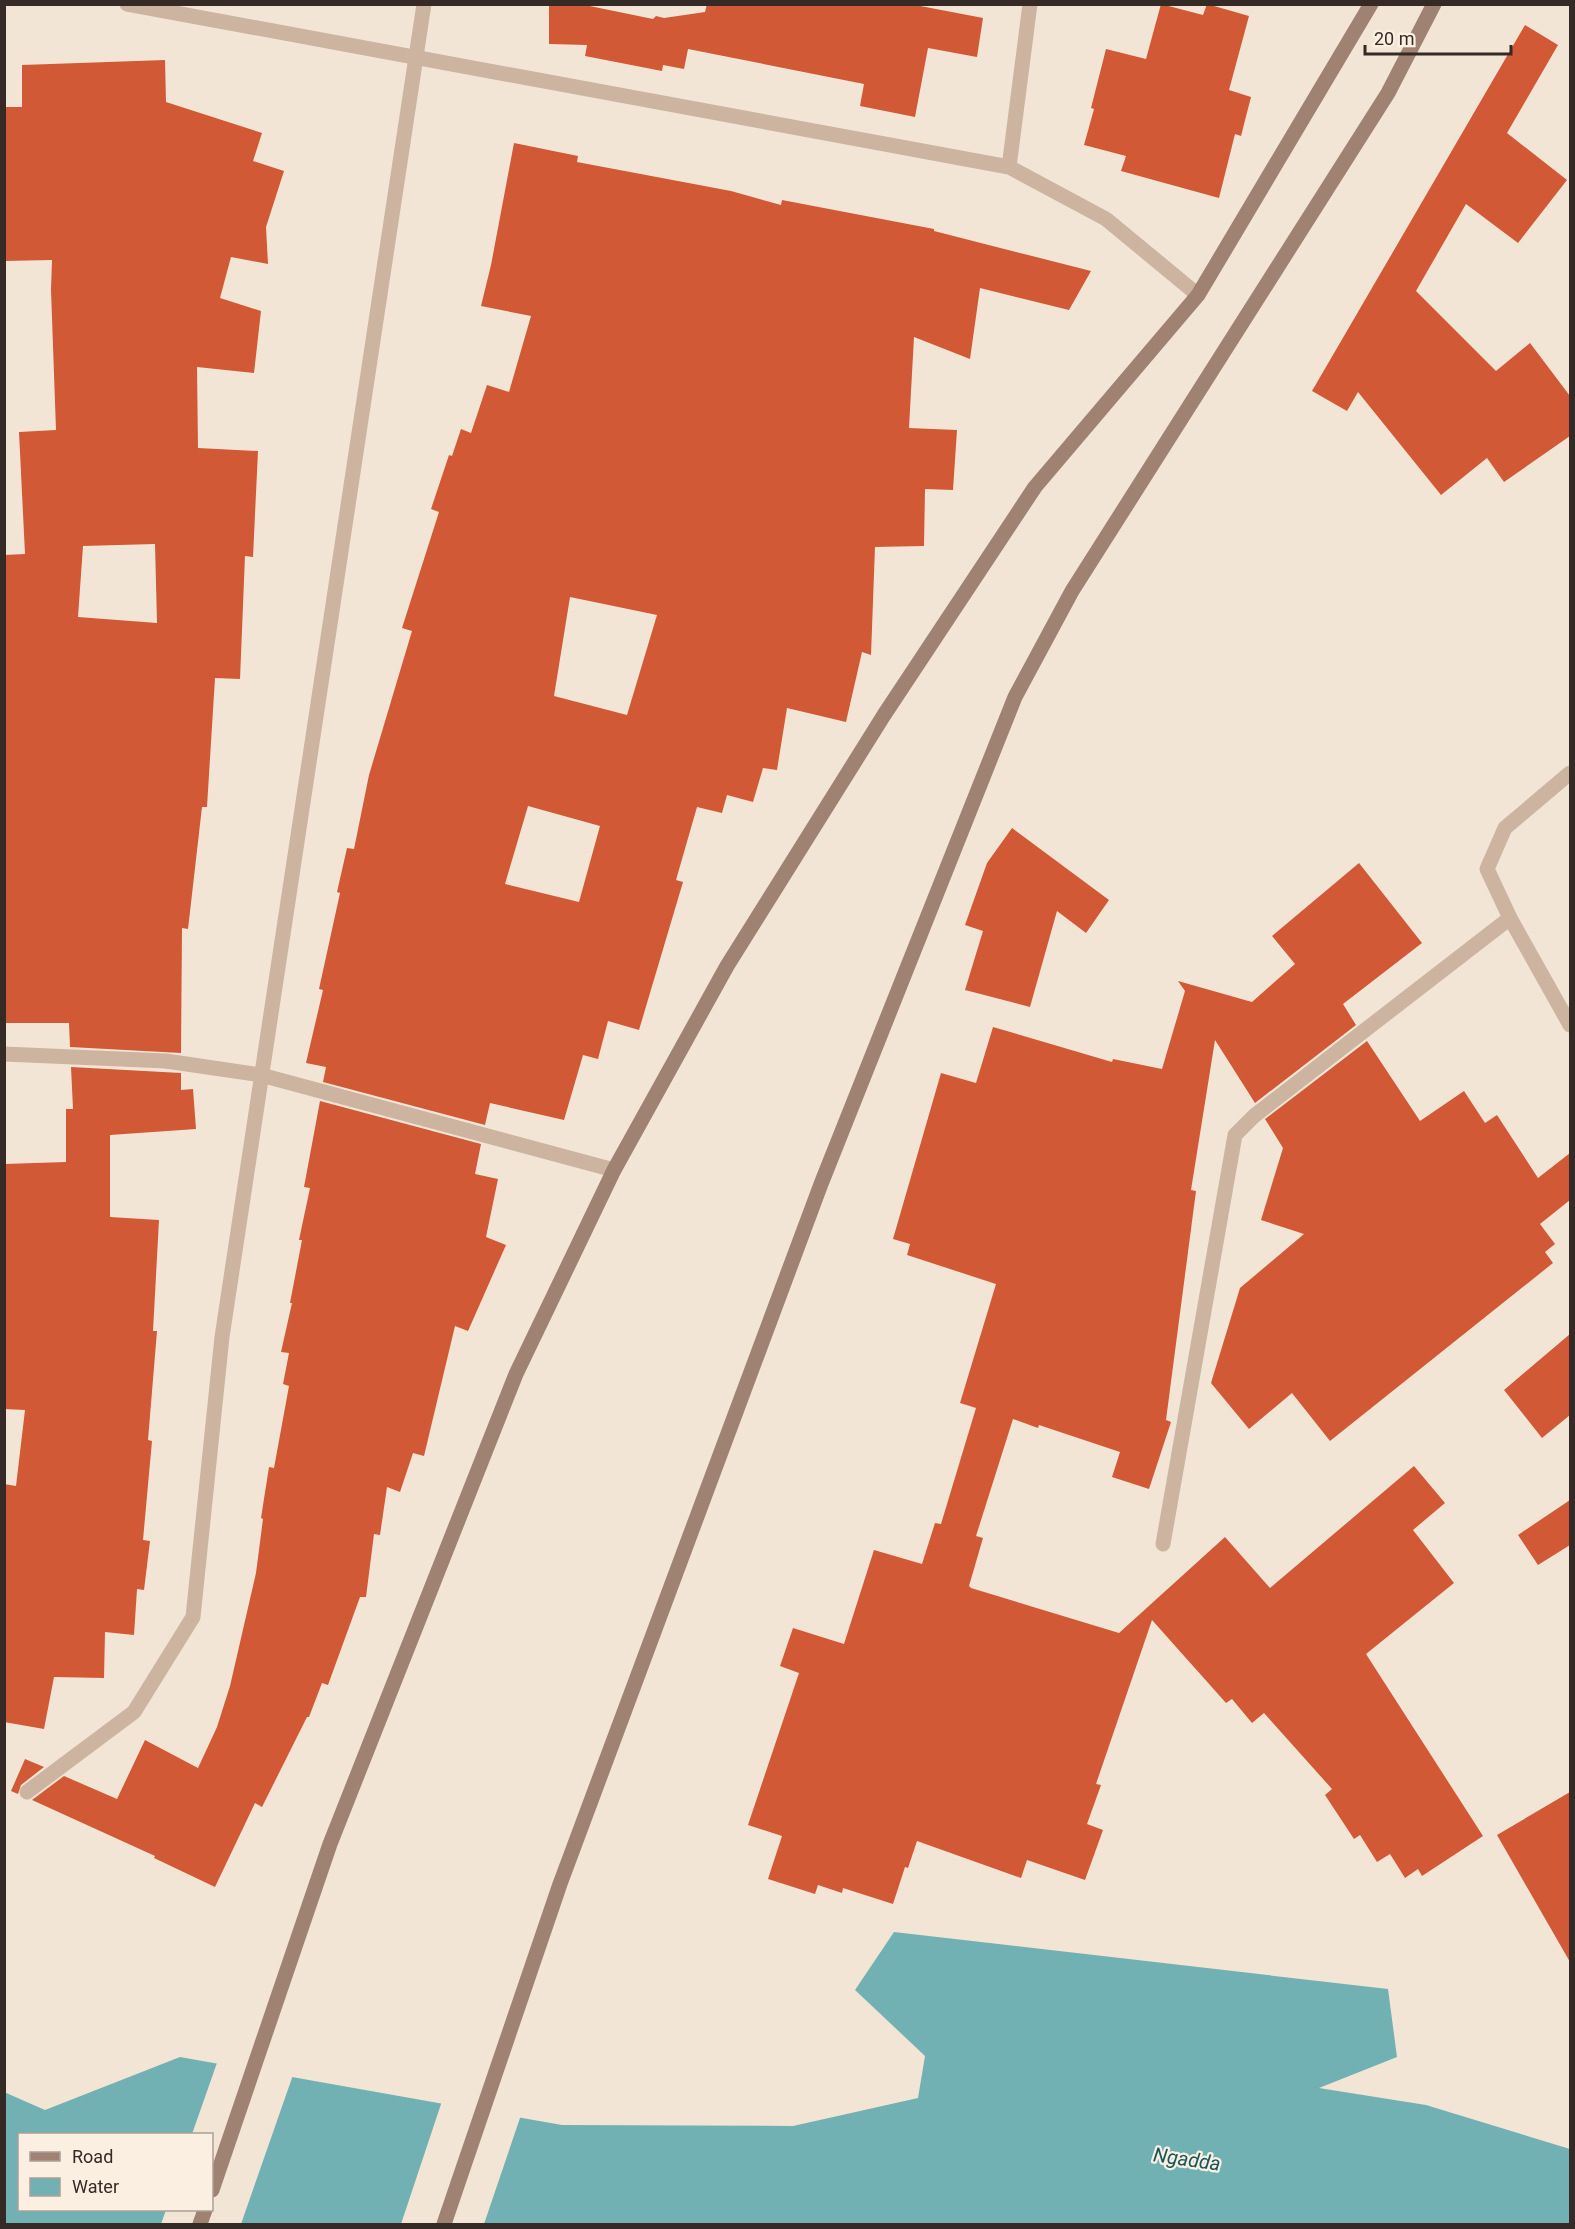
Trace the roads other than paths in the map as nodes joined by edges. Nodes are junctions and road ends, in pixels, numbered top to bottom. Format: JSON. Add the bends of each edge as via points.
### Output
{"nodes":[{"id":1,"x":127,"y":4,"type":"edge"},
{"id":2,"x":424,"y":4,"type":"edge"},
{"id":3,"x":1030,"y":4,"type":"edge"},
{"id":4,"x":1371,"y":4,"type":"edge"},
{"id":5,"x":1434,"y":4,"type":"edge"},
{"id":6,"x":415,"y":58,"type":"junction"},
{"id":7,"x":1009,"y":167,"type":"junction"},
{"id":8,"x":1197,"y":295,"type":"junction"},
{"id":9,"x":1570,"y":773,"type":"edge"},
{"id":10,"x":1510,"y":918,"type":"junction"},
{"id":11,"x":1570,"y":1025,"type":"edge"},
{"id":12,"x":4,"y":1054,"type":"edge"},
{"id":13,"x":261,"y":1075,"type":"junction"},
{"id":14,"x":614,"y":1170,"type":"junction"},
{"id":15,"x":1163,"y":1544,"type":"dead end"},
{"id":16,"x":27,"y":1792,"type":"dead end"},
{"id":17,"x":213,"y":2187,"type":"edge"},
{"id":18,"x":444,"y":2224,"type":"edge"}],
"edges":[{"from":1,"to":6,"type":"street"},
{"from":2,"to":6,"type":"street"},
{"from":3,"to":7,"type":"street"},
{"from":4,"to":8,"type":"main road"},
{"from":5,"to":18,"type":"main road","via":[[1388,93],[1072,591],[1015,697],[821,1184],[560,1884]]},
{"from":6,"to":7,"type":"street"},
{"from":6,"to":13,"type":"street"},
{"from":7,"to":8,"type":"street","via":[[1106,219]]},
{"from":8,"to":14,"type":"main road","via":[[1035,487],[884,715],[727,966]]},
{"from":9,"to":10,"type":"street","via":[[1505,828],[1487,869]]},
{"from":10,"to":11,"type":"street"},
{"from":10,"to":15,"type":"street","via":[[1234,1135]]},
{"from":12,"to":13,"type":"street","via":[[166,1061]]},
{"from":13,"to":14,"type":"street"},
{"from":13,"to":16,"type":"street","via":[[222,1337],[193,1617],[134,1712]]},
{"from":14,"to":17,"type":"main road","via":[[516,1374],[330,1844]]}]}
